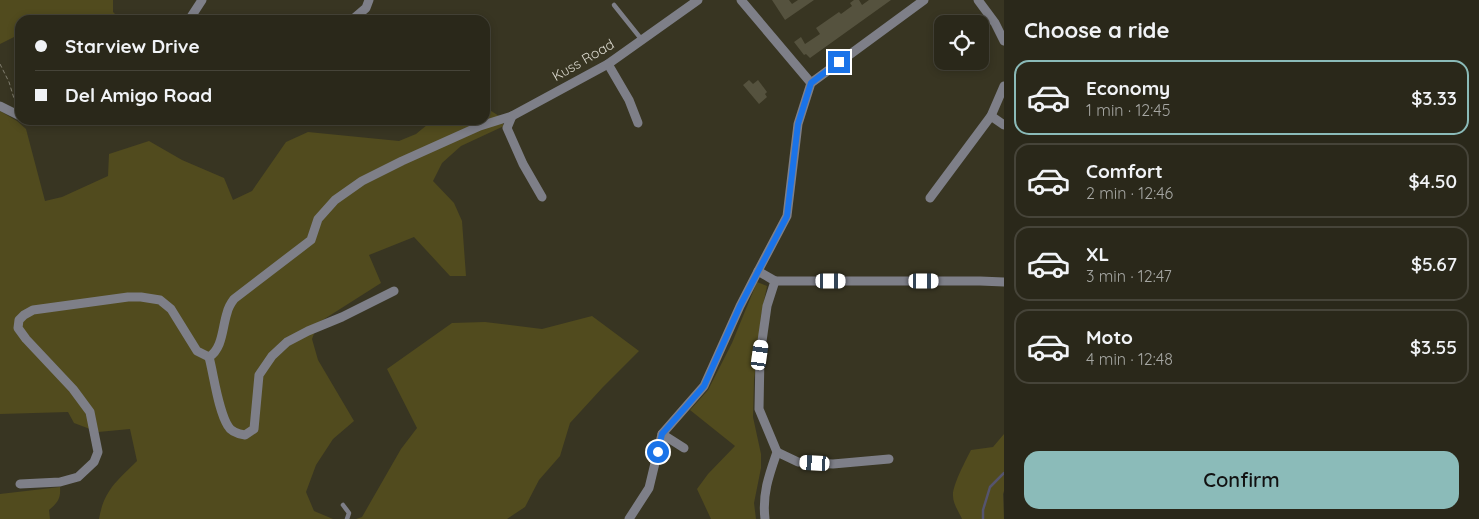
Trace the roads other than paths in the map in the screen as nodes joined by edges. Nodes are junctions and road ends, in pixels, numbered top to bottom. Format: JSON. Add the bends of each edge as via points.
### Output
{"nodes":[{"id":1,"x":202,"y":0,"type":"edge"},
{"id":2,"x":369,"y":0,"type":"edge"},
{"id":3,"x":698,"y":0,"type":"edge"},
{"id":4,"x":741,"y":0,"type":"edge"},
{"id":5,"x":924,"y":0,"type":"edge"},
{"id":6,"x":978,"y":0,"type":"edge"},
{"id":7,"x":614,"y":5,"type":"dead end"},
{"id":8,"x":192,"y":15,"type":"edge"},
{"id":9,"x":358,"y":15,"type":"edge"},
{"id":10,"x":642,"y":40,"type":"junction"},
{"id":11,"x":1004,"y":41,"type":"edge"},
{"id":12,"x":608,"y":64,"type":"junction"},
{"id":13,"x":811,"y":83,"type":"junction"},
{"id":14,"x":1004,"y":86,"type":"edge"},
{"id":15,"x":0,"y":106,"type":"edge"},
{"id":16,"x":15,"y":114,"type":"edge"},
{"id":17,"x":512,"y":116,"type":"junction"},
{"id":18,"x":991,"y":116,"type":"junction"},
{"id":19,"x":490,"y":121,"type":"edge"},
{"id":20,"x":638,"y":123,"type":"dead end"},
{"id":21,"x":475,"y":125,"type":"edge"},
{"id":22,"x":1004,"y":125,"type":"edge"},
{"id":23,"x":542,"y":197,"type":"dead end"},
{"id":24,"x":930,"y":198,"type":"dead end"},
{"id":25,"x":758,"y":271,"type":"junction"},
{"id":26,"x":775,"y":281,"type":"junction"},
{"id":27,"x":1004,"y":282,"type":"edge"},
{"id":28,"x":394,"y":291,"type":"dead end"},
{"id":29,"x":208,"y":357,"type":"junction"},
{"id":30,"x":662,"y":434,"type":"junction"},
{"id":31,"x":684,"y":448,"type":"dead end"},
{"id":32,"x":777,"y":452,"type":"junction"},
{"id":33,"x":889,"y":459,"type":"dead end"},
{"id":34,"x":20,"y":484,"type":"dead end"},
{"id":35,"x":343,"y":505,"type":"dead end"},
{"id":36,"x":347,"y":519,"type":"edge"},
{"id":37,"x":629,"y":519,"type":"edge"},
{"id":38,"x":764,"y":519,"type":"edge"}],
"edges":[{"from":1,"to":8,"type":"street"},
{"from":2,"to":9,"type":"street"},
{"from":3,"to":10,"type":"street","name":"Kuss Road"},
{"from":4,"to":13,"type":"street"},
{"from":5,"to":13,"type":"street"},
{"from":6,"to":11,"type":"street"},
{"from":7,"to":10,"type":"lane"},
{"from":10,"to":12,"type":"street","name":"Kuss Road"},
{"from":12,"to":17,"type":"street","name":"Kuss Road"},
{"from":12,"to":20,"type":"street"},
{"from":13,"to":25,"type":"street","via":[[798,124],[787,216]]},
{"from":14,"to":18,"type":"street"},
{"from":15,"to":16,"type":"street"},
{"from":17,"to":19,"type":"street","name":"Kuss Road"},
{"from":17,"to":23,"type":"street","via":[[507,128]]},
{"from":18,"to":22,"type":"street"},
{"from":18,"to":24,"type":"street"},
{"from":21,"to":29,"type":"street","name":"Kuss Road","via":[[362,181],[335,200],[318,219],[311,240],[234,299],[227,312],[219,344]]},
{"from":25,"to":26,"type":"street"},
{"from":25,"to":30,"type":"street","via":[[704,386]]},
{"from":26,"to":27,"type":"street"},
{"from":26,"to":32,"type":"street","via":[[767,306],[760,355],[759,410]]},
{"from":28,"to":29,"type":"street","via":[[287,342],[272,356],[260,375],[254,429],[245,435],[228,427]]},
{"from":29,"to":34,"type":"street","via":[[197,351],[171,309],[160,300],[128,297],[33,310],[24,315],[18,328],[90,412],[98,452],[94,462],[78,477],[60,482]]},
{"from":30,"to":31,"type":"street"},
{"from":30,"to":37,"type":"street","via":[[649,488]]},
{"from":32,"to":33,"type":"street","via":[[798,462],[833,464]]},
{"from":32,"to":38,"type":"street","via":[[766,483]]},
{"from":35,"to":36,"type":"lane","via":[[349,513]]}]}
